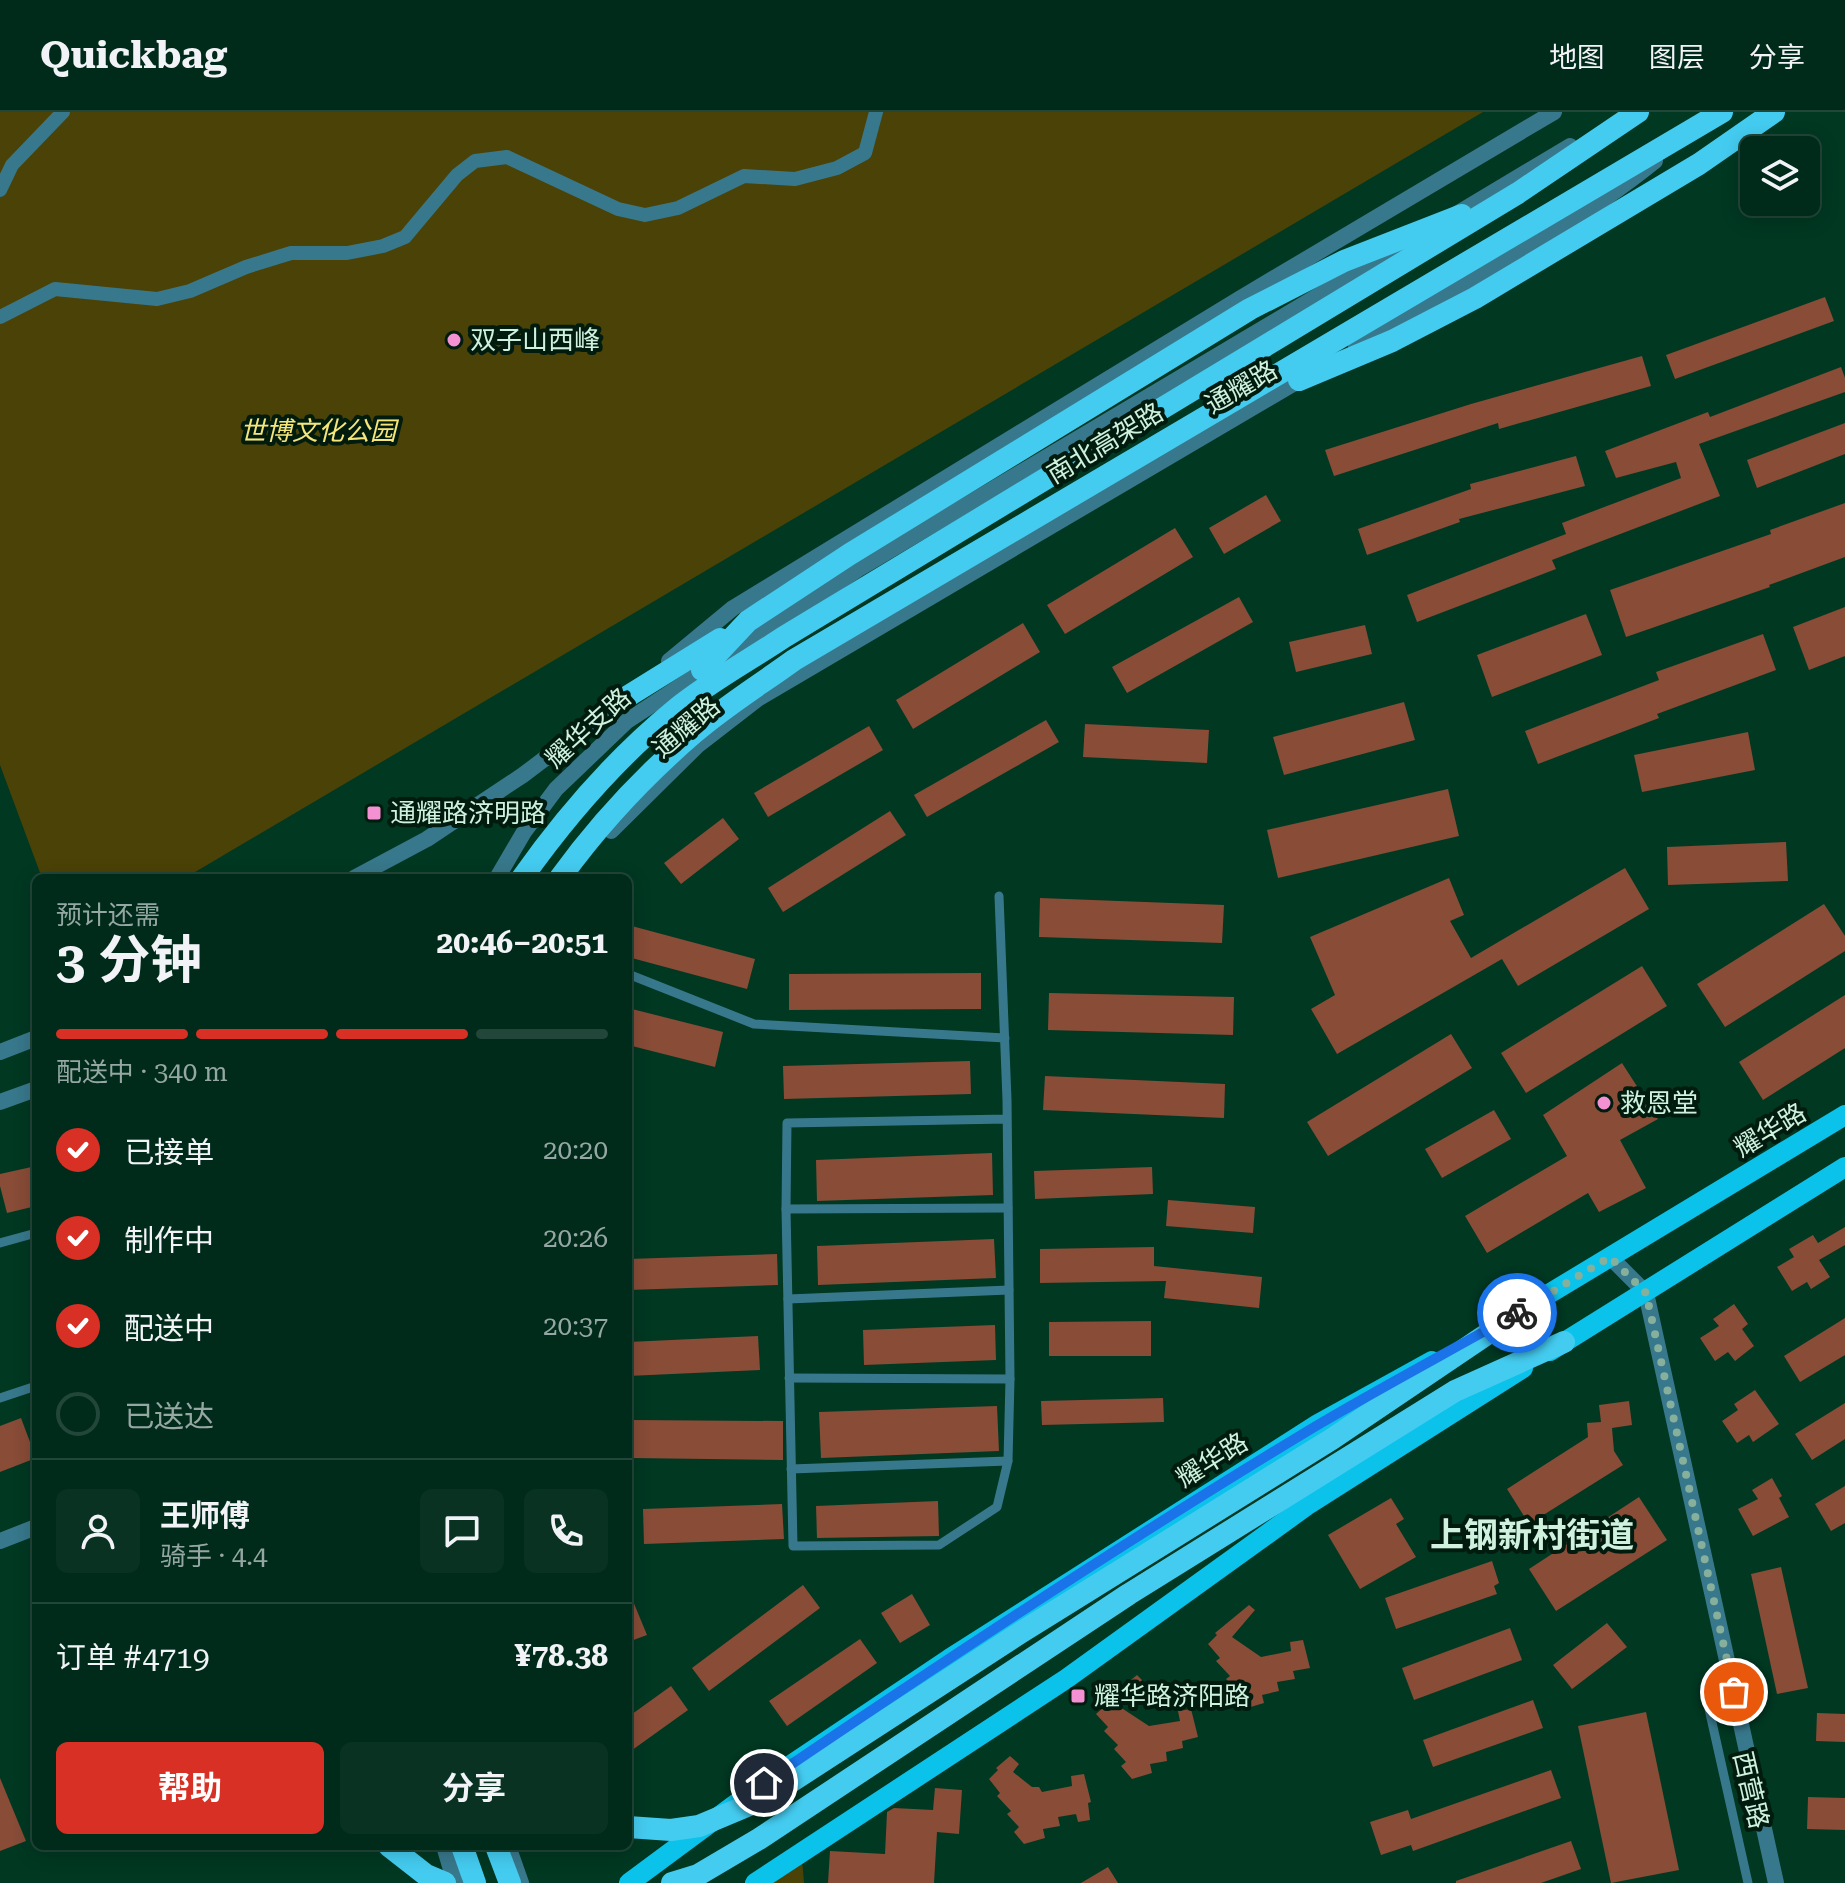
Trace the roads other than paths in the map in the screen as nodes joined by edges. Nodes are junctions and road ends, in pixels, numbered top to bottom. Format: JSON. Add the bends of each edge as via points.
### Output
{"nodes":[{"id":1,"x":63,"y":112,"type":"edge"},
{"id":2,"x":876,"y":112,"type":"edge"},
{"id":3,"x":1554,"y":112,"type":"edge"},
{"id":4,"x":1622,"y":112,"type":"edge"},
{"id":5,"x":1638,"y":112,"type":"edge"},
{"id":6,"x":1712,"y":112,"type":"edge"},
{"id":7,"x":1722,"y":112,"type":"edge"},
{"id":8,"x":1774,"y":112,"type":"edge"},
{"id":9,"x":0,"y":190,"type":"edge"},
{"id":10,"x":1518,"y":193,"type":"junction"},
{"id":11,"x":0,"y":317,"type":"edge"},
{"id":12,"x":1299,"y":380,"type":"junction"},
{"id":13,"x":748,"y":621,"type":"junction"},
{"id":14,"x":702,"y":670,"type":"junction"},
{"id":15,"x":625,"y":698,"type":"junction"},
{"id":16,"x":361,"y":874,"type":"edge"},
{"id":17,"x":499,"y":874,"type":"edge"},
{"id":18,"x":525,"y":874,"type":"edge"},
{"id":19,"x":563,"y":874,"type":"edge"},
{"id":20,"x":574,"y":874,"type":"edge"},
{"id":21,"x":999,"y":896,"type":"dead end"},
{"id":22,"x":632,"y":976,"type":"edge"},
{"id":23,"x":1005,"y":1038,"type":"junction"},
{"id":24,"x":32,"y":1040,"type":"edge"},
{"id":25,"x":0,"y":1052,"type":"edge"},
{"id":26,"x":32,"y":1090,"type":"edge"},
{"id":27,"x":0,"y":1102,"type":"edge"},
{"id":28,"x":1845,"y":1115,"type":"edge"},
{"id":29,"x":1007,"y":1119,"type":"junction"},
{"id":30,"x":1845,"y":1167,"type":"edge"},
{"id":31,"x":1008,"y":1208,"type":"junction"},
{"id":32,"x":786,"y":1209,"type":"junction"},
{"id":33,"x":32,"y":1234,"type":"edge"},
{"id":34,"x":0,"y":1243,"type":"edge"},
{"id":35,"x":1610,"y":1257,"type":"junction"},
{"id":36,"x":1009,"y":1290,"type":"junction"},
{"id":37,"x":1646,"y":1293,"type":"junction"},
{"id":38,"x":788,"y":1299,"type":"junction"},
{"id":39,"x":1521,"y":1311,"type":"junction"},
{"id":40,"x":1564,"y":1342,"type":"junction"},
{"id":41,"x":789,"y":1378,"type":"junction"},
{"id":42,"x":1010,"y":1379,"type":"junction"},
{"id":43,"x":32,"y":1387,"type":"edge"},
{"id":44,"x":0,"y":1398,"type":"edge"},
{"id":45,"x":1008,"y":1461,"type":"junction"},
{"id":46,"x":791,"y":1469,"type":"junction"},
{"id":47,"x":32,"y":1529,"type":"edge"},
{"id":48,"x":0,"y":1541,"type":"edge"},
{"id":49,"x":1728,"y":1664,"type":"junction"},
{"id":50,"x":632,"y":1827,"type":"edge"},
{"id":51,"x":394,"y":1850,"type":"edge"},
{"id":52,"x":445,"y":1850,"type":"edge"},
{"id":53,"x":463,"y":1850,"type":"edge"},
{"id":54,"x":498,"y":1850,"type":"edge"},
{"id":55,"x":509,"y":1850,"type":"edge"},
{"id":56,"x":445,"y":1883,"type":"edge"},
{"id":57,"x":455,"y":1883,"type":"edge"},
{"id":58,"x":475,"y":1883,"type":"edge"},
{"id":59,"x":510,"y":1883,"type":"edge"},
{"id":60,"x":521,"y":1883,"type":"edge"},
{"id":61,"x":629,"y":1883,"type":"edge"},
{"id":62,"x":672,"y":1883,"type":"edge"},
{"id":63,"x":755,"y":1883,"type":"edge"},
{"id":64,"x":1748,"y":1883,"type":"edge"},
{"id":65,"x":1776,"y":1883,"type":"edge"}],
"edges":[{"from":1,"to":9,"type":"street","via":[[12,165]]},
{"from":2,"to":11,"type":"street","via":[[865,153],[837,168],[795,179],[744,176],[678,208],[645,215],[618,209],[507,157],[475,161],[405,237],[383,246],[347,253],[291,253],[157,299],[55,289]]},
{"from":3,"to":15,"type":"street","via":[[733,608]]},
{"from":4,"to":14,"type":"street","name":"通耀路","via":[[857,570]]},
{"from":5,"to":10,"type":"highway","name":"南北高架路"},
{"from":6,"to":12,"type":"street","name":"通耀路","via":[[1623,186],[1563,226]]},
{"from":7,"to":19,"type":"highway","name":"南北高架路","via":[[794,660],[696,731],[633,788]]},
{"from":8,"to":12,"type":"highway","via":[[1699,164],[1475,298]]},
{"from":10,"to":13,"type":"highway","via":[[1344,261],[1250,309]]},
{"from":10,"to":18,"type":"highway","name":"南北高架路","via":[[784,637],[677,708],[569,814]]},
{"from":12,"to":20,"type":"street","name":"通耀路","via":[[759,698],[639,801]]},
{"from":13,"to":14,"type":"highway"},
{"from":13,"to":15,"type":"highway"},
{"from":14,"to":17,"type":"street","name":"耀华支路","via":[[627,721],[556,789]]},
{"from":15,"to":16,"type":"street","via":[[523,775],[427,839]]},
{"from":21,"to":23,"type":"lane"},
{"from":22,"to":23,"type":"lane","via":[[754,1024]]},
{"from":23,"to":29,"type":"lane"},
{"from":24,"to":25,"type":"street"},
{"from":26,"to":27,"type":"street"},
{"from":28,"to":35,"type":"main road","name":"耀华路"},
{"from":29,"to":31,"type":"lane"},
{"from":29,"to":32,"type":"lane","via":[[787,1123]]},
{"from":30,"to":37,"type":"main road"},
{"from":31,"to":32,"type":"lane"},
{"from":31,"to":36,"type":"lane"},
{"from":32,"to":38,"type":"lane"},
{"from":33,"to":34,"type":"lane"},
{"from":35,"to":37,"type":"street"},
{"from":35,"to":39,"type":"main road","name":"耀华路"},
{"from":36,"to":38,"type":"lane"},
{"from":36,"to":42,"type":"lane"},
{"from":37,"to":40,"type":"main road"},
{"from":37,"to":49,"type":"street","name":"西营路"},
{"from":38,"to":41,"type":"lane"},
{"from":39,"to":50,"type":"highway","via":[[1332,1439],[766,1798],[699,1826]]},
{"from":39,"to":61,"type":"main road","name":"耀华路","via":[[1318,1424],[1114,1552],[764,1783]]},
{"from":40,"to":62,"type":"highway","via":[[1455,1391],[1129,1594],[759,1839],[698,1875]]},
{"from":40,"to":63,"type":"main road","via":[[1309,1504],[1066,1679]]},
{"from":41,"to":42,"type":"lane"},
{"from":41,"to":46,"type":"lane"},
{"from":42,"to":45,"type":"lane"},
{"from":43,"to":44,"type":"lane"},
{"from":45,"to":46,"type":"lane"},
{"from":45,"to":46,"type":"lane","via":[[997,1507],[939,1545],[793,1546]]},
{"from":47,"to":48,"type":"street"},
{"from":49,"to":64,"type":"lane","name":"西营路","via":[[1707,1700]]},
{"from":49,"to":65,"type":"street","name":"西营路"},
{"from":51,"to":56,"type":"highway"},
{"from":52,"to":57,"type":"street"},
{"from":53,"to":58,"type":"highway"},
{"from":54,"to":59,"type":"highway"},
{"from":55,"to":60,"type":"street"}]}
